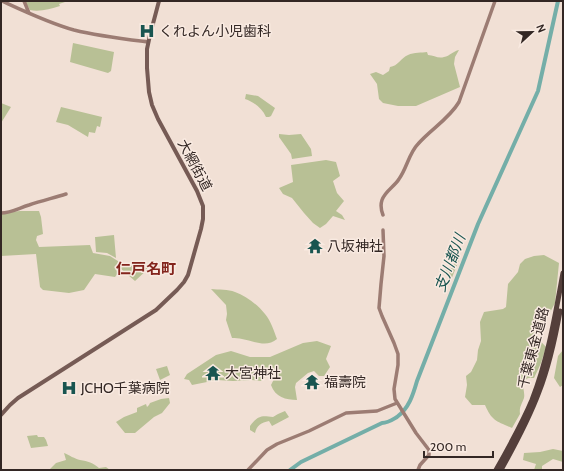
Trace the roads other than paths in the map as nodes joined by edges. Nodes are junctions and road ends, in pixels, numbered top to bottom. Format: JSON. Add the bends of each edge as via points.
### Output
{"nodes":[{"id":1,"x":2,"y":1,"type":"edge"},
{"id":2,"x":24,"y":1,"type":"edge"},
{"id":3,"x":159,"y":1,"type":"edge"},
{"id":4,"x":495,"y":1,"type":"edge"},
{"id":5,"x":29,"y":13,"type":"junction"},
{"id":6,"x":148,"y":42,"type":"junction"},
{"id":7,"x":66,"y":194,"type":"dead end"},
{"id":8,"x":1,"y":213,"type":"edge"},
{"id":9,"x":383,"y":215,"type":"dead end"},
{"id":10,"x":383,"y":230,"type":"dead end"},
{"id":11,"x":563,"y":273,"type":"edge"},
{"id":12,"x":563,"y":292,"type":"edge"},
{"id":13,"x":397,"y":402,"type":"junction"},
{"id":14,"x":1,"y":415,"type":"edge"},
{"id":15,"x":248,"y":470,"type":"edge"},
{"id":16,"x":418,"y":470,"type":"edge"},
{"id":17,"x":496,"y":470,"type":"edge"},
{"id":18,"x":501,"y":470,"type":"edge"}],
"edges":[{"from":1,"to":5,"type":"street"},
{"from":2,"to":5,"type":"street"},
{"from":3,"to":6,"type":"main road","name":"大網街道"},
{"from":4,"to":9,"type":"street","via":[[459,102],[415,148],[400,178],[383,198],[380,206]]},
{"from":5,"to":6,"type":"street","via":[[75,30]]},
{"from":6,"to":14,"type":"main road","name":"大網街道","via":[[147,72],[152,104],[203,206],[203,222],[188,275],[173,295],[159,307],[18,398]]},
{"from":7,"to":8,"type":"street"},
{"from":10,"to":13,"type":"street","via":[[384,256],[379,304],[398,354],[394,389]]},
{"from":11,"to":17,"type":"highway","name":"千葉東金道路","via":[[549,348],[538,383],[526,414]]},
{"from":12,"to":18,"type":"highway","name":"千葉東金道路","via":[[546,371],[525,423]]},
{"from":13,"to":15,"type":"street","via":[[377,411],[346,413],[276,444]]},
{"from":13,"to":16,"type":"street","via":[[429,450],[429,455]]}]}
